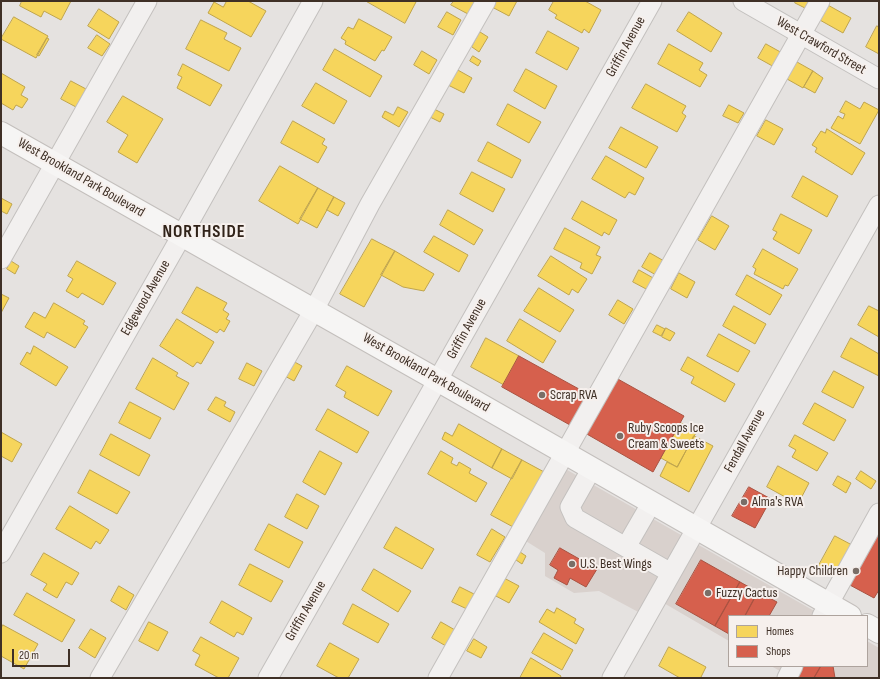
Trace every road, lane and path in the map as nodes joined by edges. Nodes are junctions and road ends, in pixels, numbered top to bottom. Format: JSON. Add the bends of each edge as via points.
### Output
{"nodes":[{"id":1,"x":147,"y":1,"type":"edge"},
{"id":2,"x":313,"y":1,"type":"edge"},
{"id":3,"x":486,"y":1,"type":"edge"},
{"id":4,"x":652,"y":1,"type":"edge"},
{"id":5,"x":743,"y":1,"type":"edge"},
{"id":6,"x":820,"y":1,"type":"edge"},
{"id":7,"x":801,"y":35,"type":"junction"},
{"id":8,"x":879,"y":79,"type":"edge"},
{"id":9,"x":1,"y":133,"type":"edge"},
{"id":10,"x":56,"y":164,"type":"junction"},
{"id":11,"x":879,"y":205,"type":"edge"},
{"id":12,"x":182,"y":235,"type":"junction"},
{"id":13,"x":1,"y":259,"type":"edge"},
{"id":14,"x":314,"y":310,"type":"junction"},
{"id":15,"x":438,"y":380,"type":"junction"},
{"id":16,"x":565,"y":452,"type":"junction"},
{"id":17,"x":592,"y":468,"type":"junction"},
{"id":18,"x":652,"y":502,"type":"junction"},
{"id":19,"x":879,"y":513,"type":"edge"},
{"id":20,"x":697,"y":528,"type":"junction"},
{"id":21,"x":626,"y":547,"type":"junction"},
{"id":22,"x":1,"y":553,"type":"edge"},
{"id":23,"x":671,"y":573,"type":"junction"},
{"id":24,"x":825,"y":610,"type":"edge"},
{"id":25,"x":846,"y":615,"type":"edge"},
{"id":26,"x":868,"y":626,"type":"edge"},
{"id":27,"x":879,"y":632,"type":"edge"},
{"id":28,"x":792,"y":667,"type":"edge"},
{"id":29,"x":100,"y":678,"type":"edge"},
{"id":30,"x":268,"y":678,"type":"edge"},
{"id":31,"x":438,"y":678,"type":"edge"},
{"id":32,"x":612,"y":678,"type":"edge"},
{"id":33,"x":786,"y":678,"type":"edge"}],
"edges":[{"from":1,"to":10,"type":"street"},
{"from":2,"to":12,"type":"street","name":"Edgewood Avenue"},
{"from":3,"to":14,"type":"street","via":[[374,197]]},
{"from":4,"to":15,"type":"street","name":"Griffin Avenue"},
{"from":5,"to":7,"type":"street","name":"West Crawford Street"},
{"from":6,"to":7,"type":"street"},
{"from":7,"to":8,"type":"street","name":"West Crawford Street"},
{"from":7,"to":16,"type":"street"},
{"from":9,"to":10,"type":"main road","name":"West Brookland Park Boulevard"},
{"from":10,"to":12,"type":"main road","name":"West Brookland Park Boulevard"},
{"from":10,"to":13,"type":"street"},
{"from":11,"to":20,"type":"street","name":"Fendall Avenue"},
{"from":12,"to":14,"type":"main road","name":"West Brookland Park Boulevard"},
{"from":12,"to":22,"type":"street","name":"Edgewood Avenue"},
{"from":14,"to":15,"type":"main road","name":"West Brookland Park Boulevard"},
{"from":14,"to":29,"type":"street"},
{"from":15,"to":16,"type":"main road","name":"West Brookland Park Boulevard"},
{"from":15,"to":30,"type":"street","name":"Griffin Avenue"},
{"from":16,"to":17,"type":"main road","name":"West Brookland Park Boulevard"},
{"from":16,"to":31,"type":"street"},
{"from":17,"to":18,"type":"main road","name":"West Brookland Park Boulevard"},
{"from":17,"to":21,"type":"street","via":[[570,507],[575,518]]},
{"from":18,"to":20,"type":"main road","name":"West Brookland Park Boulevard"},
{"from":18,"to":21,"type":"street"},
{"from":19,"to":24,"type":"street"},
{"from":20,"to":23,"type":"street","name":"Fendall Avenue"},
{"from":20,"to":24,"type":"main road","name":"West Brookland Park Boulevard"},
{"from":21,"to":23,"type":"street"},
{"from":23,"to":32,"type":"street","name":"Fendall Avenue"},
{"from":24,"to":25,"type":"main road","name":"West Brookland Park Boulevard"},
{"from":26,"to":27,"type":"main road"},
{"from":28,"to":33,"type":"street"}]}
